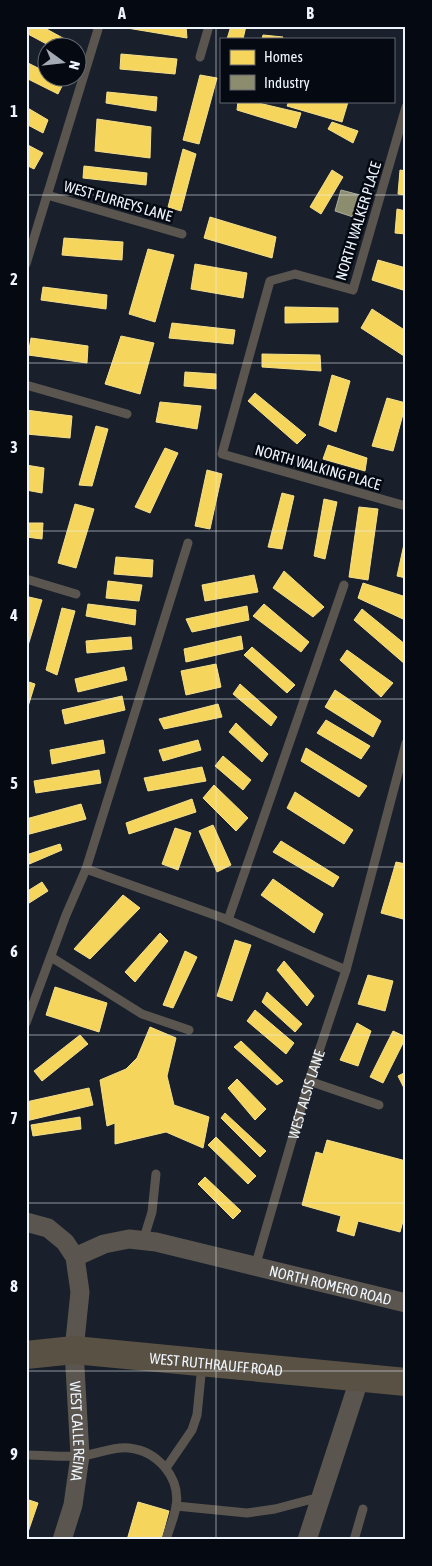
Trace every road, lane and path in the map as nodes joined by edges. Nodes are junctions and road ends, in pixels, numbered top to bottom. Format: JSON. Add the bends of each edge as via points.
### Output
{"nodes":[{"id":1,"x":100,"y":26,"type":"edge"},
{"id":2,"x":209,"y":26,"type":"edge"},
{"id":3,"x":200,"y":57,"type":"dead end"},
{"id":4,"x":406,"y":107,"type":"edge"},
{"id":5,"x":401,"y":140,"type":"edge"},
{"id":6,"x":47,"y":195,"type":"junction"},
{"id":7,"x":182,"y":234,"type":"dead end"},
{"id":8,"x":26,"y":264,"type":"edge"},
{"id":9,"x":26,"y":385,"type":"edge"},
{"id":10,"x":127,"y":414,"type":"dead end"},
{"id":11,"x":222,"y":454,"type":"joint"},
{"id":12,"x":406,"y":506,"type":"edge"},
{"id":13,"x":188,"y":544,"type":"dead end"},
{"id":14,"x":26,"y":579,"type":"edge"},
{"id":15,"x":344,"y":585,"type":"dead end"},
{"id":16,"x":76,"y":594,"type":"dead end"},
{"id":17,"x":406,"y":743,"type":"edge"},
{"id":18,"x":404,"y":754,"type":"edge"},
{"id":19,"x":86,"y":869,"type":"junction"},
{"id":20,"x":228,"y":920,"type":"junction"},
{"id":21,"x":51,"y":957,"type":"junction"},
{"id":22,"x":346,"y":970,"type":"junction"},
{"id":23,"x":26,"y":1023,"type":"edge"},
{"id":24,"x":189,"y":1030,"type":"dead end"},
{"id":25,"x":309,"y":1081,"type":"junction"},
{"id":26,"x":379,"y":1105,"type":"dead end"},
{"id":27,"x":156,"y":1174,"type":"dead end"},
{"id":28,"x":26,"y":1222,"type":"edge"},
{"id":29,"x":143,"y":1241,"type":"junction"},
{"id":30,"x":75,"y":1257,"type":"junction"},
{"id":31,"x":255,"y":1267,"type":"junction"},
{"id":32,"x":406,"y":1303,"type":"edge"},
{"id":33,"x":74,"y":1350,"type":"junction"},
{"id":34,"x":26,"y":1355,"type":"edge"},
{"id":35,"x":202,"y":1362,"type":"junction"},
{"id":36,"x":360,"y":1377,"type":"junction"},
{"id":37,"x":406,"y":1382,"type":"edge"},
{"id":38,"x":26,"y":1455,"type":"edge"},
{"id":39,"x":80,"y":1456,"type":"junction"},
{"id":40,"x":166,"y":1468,"type":"junction"},
{"id":41,"x":320,"y":1497,"type":"junction"},
{"id":42,"x":176,"y":1506,"type":"junction"},
{"id":43,"x":363,"y":1509,"type":"dead end"},
{"id":44,"x":62,"y":1540,"type":"edge"},
{"id":45,"x":166,"y":1540,"type":"edge"},
{"id":46,"x":307,"y":1540,"type":"edge"},
{"id":47,"x":354,"y":1540,"type":"edge"}],
"edges":[{"from":1,"to":6,"type":"lane"},
{"from":2,"to":3,"type":"lane"},
{"from":4,"to":5,"type":"lane","name":"NORTH WALKER PLACE"},
{"from":5,"to":11,"type":"lane","name":"NORTH WALKER PLACE","via":[[353,290],[295,274],[270,281]]},
{"from":6,"to":7,"type":"lane","name":"WEST FURREYS LANE"},
{"from":6,"to":8,"type":"lane"},
{"from":9,"to":10,"type":"lane"},
{"from":11,"to":12,"type":"lane","name":"NORTH WALKING PLACE"},
{"from":13,"to":19,"type":"lane"},
{"from":14,"to":16,"type":"lane"},
{"from":15,"to":20,"type":"lane"},
{"from":17,"to":18,"type":"lane","name":"WEST ALSIS LANE"},
{"from":18,"to":22,"type":"lane","name":"WEST ALSIS LANE"},
{"from":19,"to":20,"type":"lane"},
{"from":19,"to":21,"type":"lane"},
{"from":20,"to":22,"type":"lane"},
{"from":21,"to":23,"type":"lane"},
{"from":21,"to":24,"type":"lane","via":[[142,1014]]},
{"from":22,"to":25,"type":"lane","name":"WEST ALSIS LANE"},
{"from":25,"to":26,"type":"lane"},
{"from":25,"to":31,"type":"lane","name":"WEST ALSIS LANE"},
{"from":27,"to":29,"type":"lane","via":[[152,1212]]},
{"from":28,"to":30,"type":"street","via":[[48,1228],[65,1242]]},
{"from":29,"to":30,"type":"street","via":[[129,1239],[104,1244]]},
{"from":29,"to":31,"type":"street"},
{"from":30,"to":33,"type":"street","name":"WEST CALLE REINA","via":[[80,1292]]},
{"from":31,"to":32,"type":"street","name":"NORTH ROMERO ROAD"},
{"from":33,"to":34,"type":"main road","name":"WEST RUTHRAUFF ROAD"},
{"from":33,"to":35,"type":"main road","name":"WEST RUTHRAUFF ROAD"},
{"from":33,"to":39,"type":"street","name":"WEST CALLE REINA"},
{"from":35,"to":36,"type":"main road","name":"WEST RUTHRAUFF ROAD"},
{"from":35,"to":40,"type":"lane","via":[[197,1415],[192,1430]]},
{"from":36,"to":37,"type":"main road","name":"WEST RUTHRAUFF ROAD"},
{"from":36,"to":41,"type":"street"},
{"from":38,"to":39,"type":"lane"},
{"from":39,"to":40,"type":"lane","via":[[128,1448],[143,1451]]},
{"from":39,"to":44,"type":"street","name":"WEST CALLE REINA","via":[[72,1506]]},
{"from":40,"to":42,"type":"lane","via":[[173,1481]]},
{"from":41,"to":42,"type":"lane","via":[[247,1513]]},
{"from":41,"to":46,"type":"street"},
{"from":42,"to":45,"type":"lane"},
{"from":43,"to":47,"type":"lane"}]}
